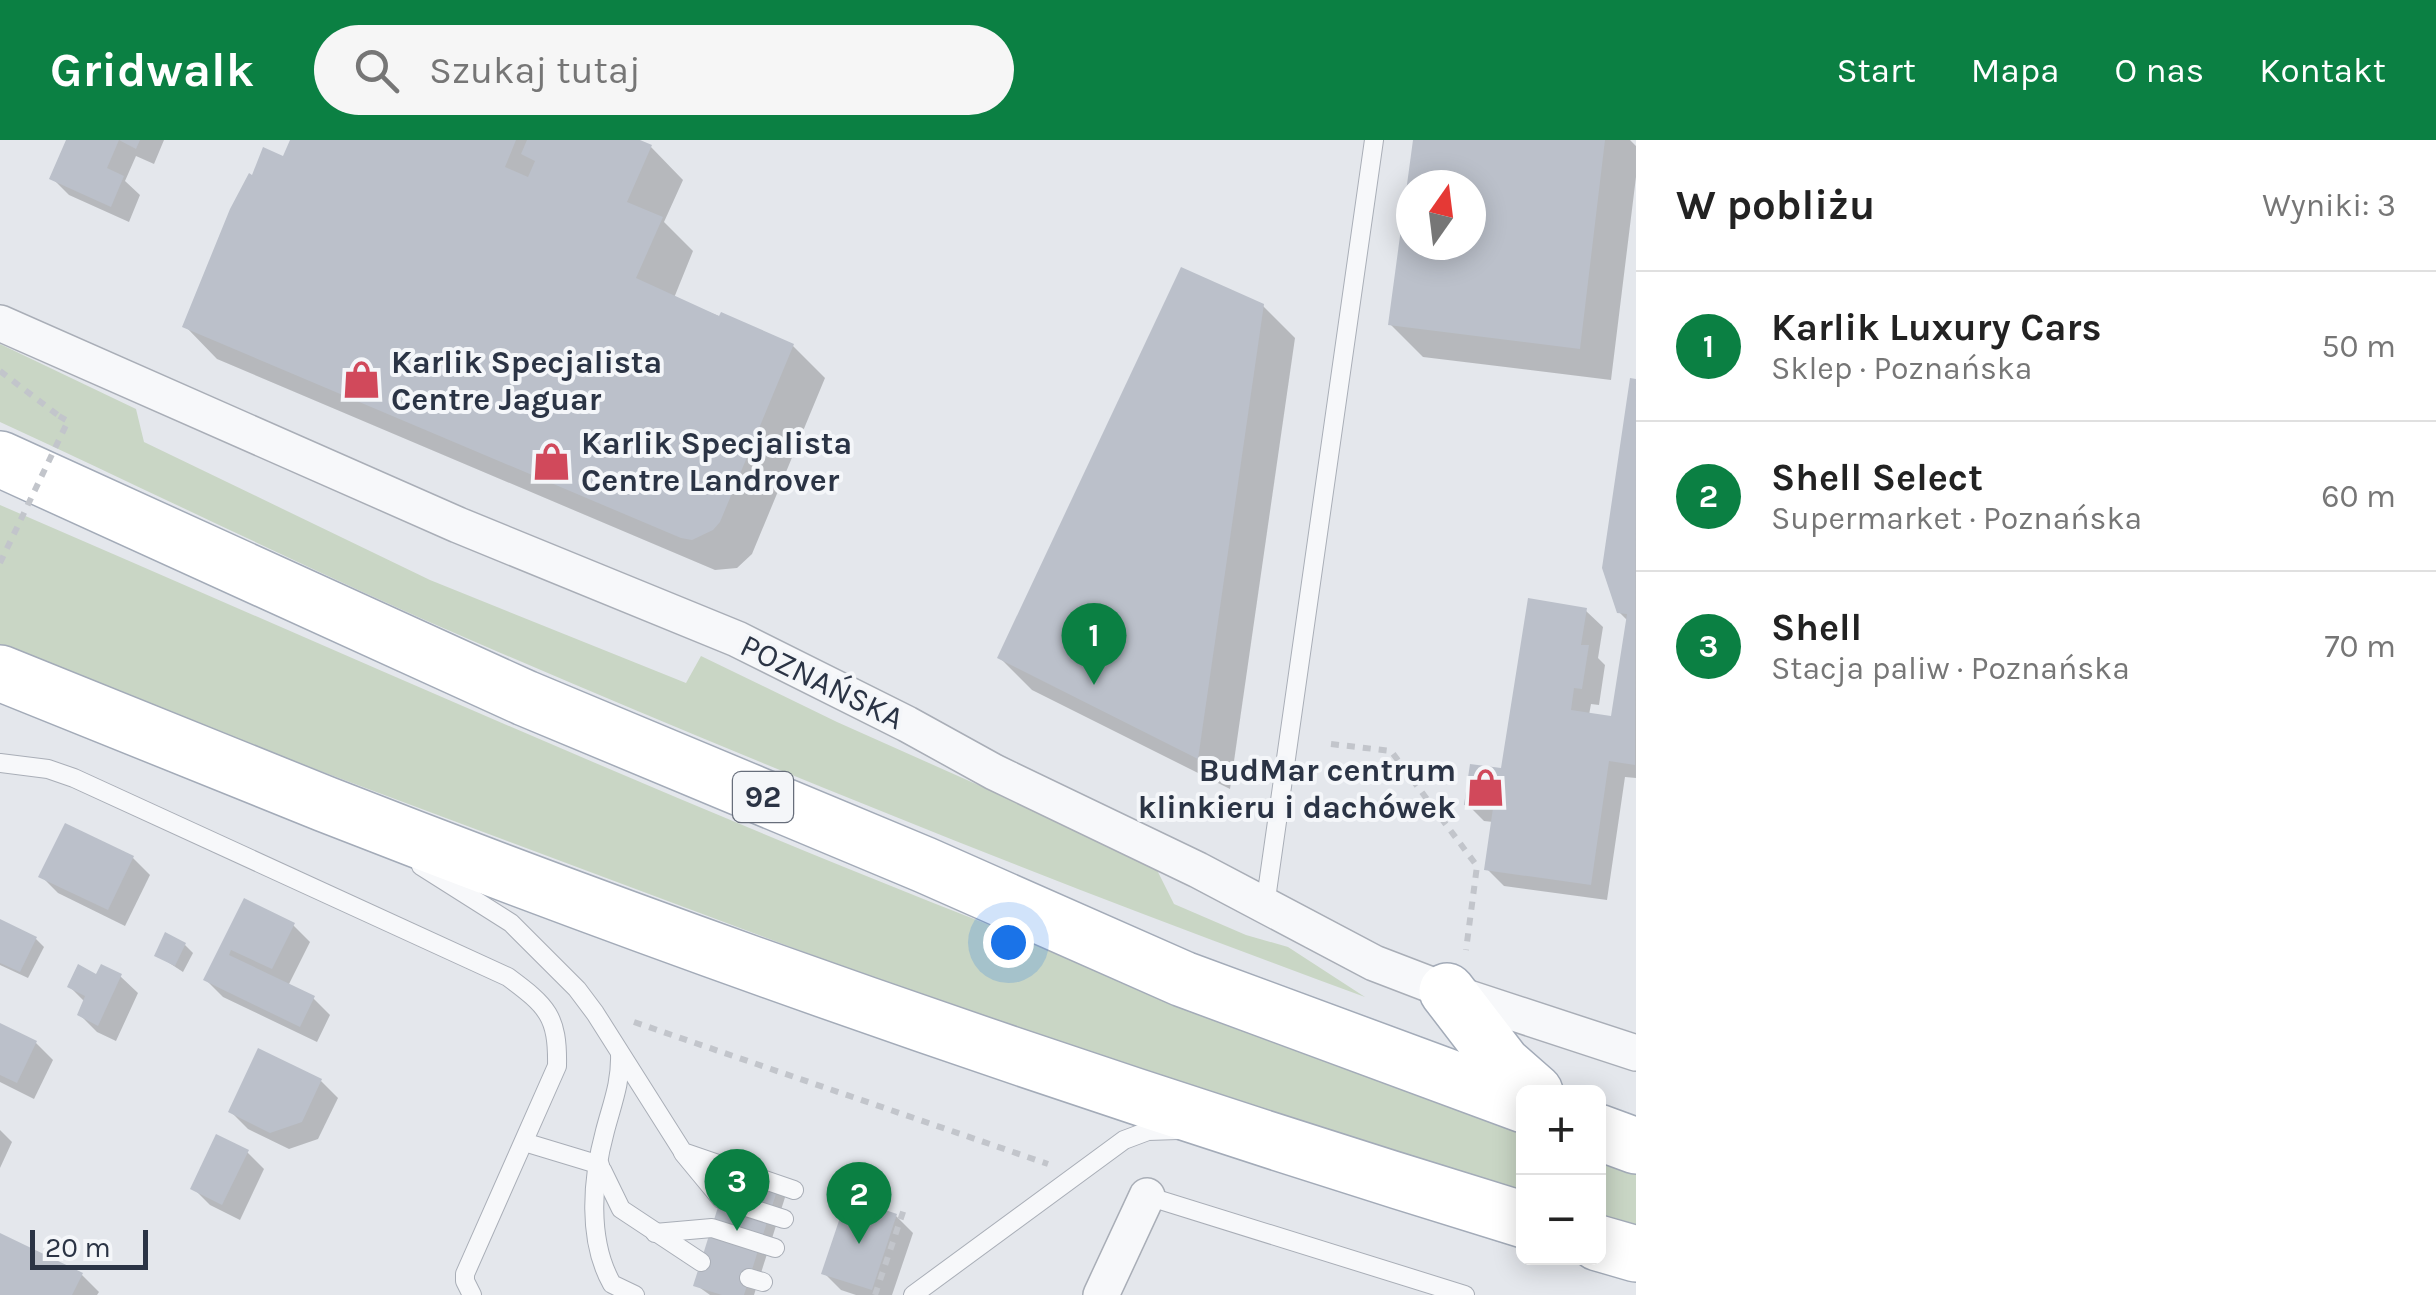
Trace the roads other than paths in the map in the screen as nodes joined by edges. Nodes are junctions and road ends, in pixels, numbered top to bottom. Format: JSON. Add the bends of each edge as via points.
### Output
{"nodes":[{"id":1,"x":1374,"y":140,"type":"edge"},
{"id":2,"x":0,"y":323,"type":"edge"},
{"id":3,"x":4,"y":460,"type":"edge"},
{"id":4,"x":0,"y":673,"type":"edge"},
{"id":5,"x":0,"y":763,"type":"edge"},
{"id":6,"x":324,"y":804,"type":"junction"},
{"id":7,"x":1265,"y":906,"type":"junction"},
{"id":8,"x":1454,"y":993,"type":"junction"},
{"id":9,"x":1636,"y":1053,"type":"edge"},
{"id":10,"x":620,"y":1054,"type":"junction"},
{"id":11,"x":1526,"y":1085,"type":"edge"},
{"id":12,"x":1516,"y":1103,"type":"edge"},
{"id":13,"x":524,"y":1142,"type":"junction"},
{"id":14,"x":683,"y":1152,"type":"junction"},
{"id":15,"x":1330,"y":1160,"type":"junction"},
{"id":16,"x":600,"y":1165,"type":"junction"},
{"id":17,"x":794,"y":1190,"type":"dead end"},
{"id":18,"x":1147,"y":1196,"type":"joint"},
{"id":19,"x":1516,"y":1218,"type":"edge"},
{"id":20,"x":784,"y":1219,"type":"dead end"},
{"id":21,"x":655,"y":1233,"type":"junction"},
{"id":22,"x":1606,"y":1245,"type":"edge"},
{"id":23,"x":774,"y":1248,"type":"dead end"},
{"id":24,"x":1636,"y":1254,"type":"edge"},
{"id":25,"x":700,"y":1262,"type":"dead end"},
{"id":26,"x":472,"y":1295,"type":"edge"},
{"id":27,"x":635,"y":1295,"type":"edge"},
{"id":28,"x":913,"y":1295,"type":"edge"},
{"id":29,"x":1101,"y":1295,"type":"edge"},
{"id":30,"x":1465,"y":1295,"type":"edge"}],
"edges":[{"from":1,"to":7,"type":"lane"},
{"from":2,"to":7,"type":"street","name":"POZNAŃSKA","via":[[737,640]]},
{"from":3,"to":12,"type":"main road","number":"92","via":[[525,698],[1183,979]]},
{"from":4,"to":6,"type":"main road"},
{"from":5,"to":13,"type":"lane","via":[[74,778],[540,1000],[558,1034],[558,1066]]},
{"from":6,"to":10,"type":"lane","via":[[511,923],[577,990]]},
{"from":6,"to":15,"type":"main road","via":[[793,977]]},
{"from":7,"to":8,"type":"street","name":"POZNAŃSKA","via":[[1374,963]]},
{"from":8,"to":9,"type":"street","name":"POZNAŃSKA"},
{"from":8,"to":11,"type":"main road"},
{"from":10,"to":14,"type":"lane"},
{"from":10,"to":16,"type":"lane"},
{"from":13,"to":16,"type":"lane"},
{"from":13,"to":26,"type":"lane","via":[[465,1274]]},
{"from":14,"to":17,"type":"lane"},
{"from":14,"to":20,"type":"lane","via":[[720,1200]]},
{"from":15,"to":19,"type":"main road"},
{"from":15,"to":28,"type":"lane","via":[[1195,1130],[1148,1131],[1124,1140]]},
{"from":16,"to":21,"type":"lane","via":[[622,1208]]},
{"from":16,"to":27,"type":"lane","via":[[596,1249],[612,1284]]},
{"from":18,"to":29,"type":"street"},
{"from":18,"to":30,"type":"lane"},
{"from":21,"to":23,"type":"lane","via":[[712,1228]]},
{"from":21,"to":25,"type":"lane"},
{"from":22,"to":24,"type":"main road"}]}
